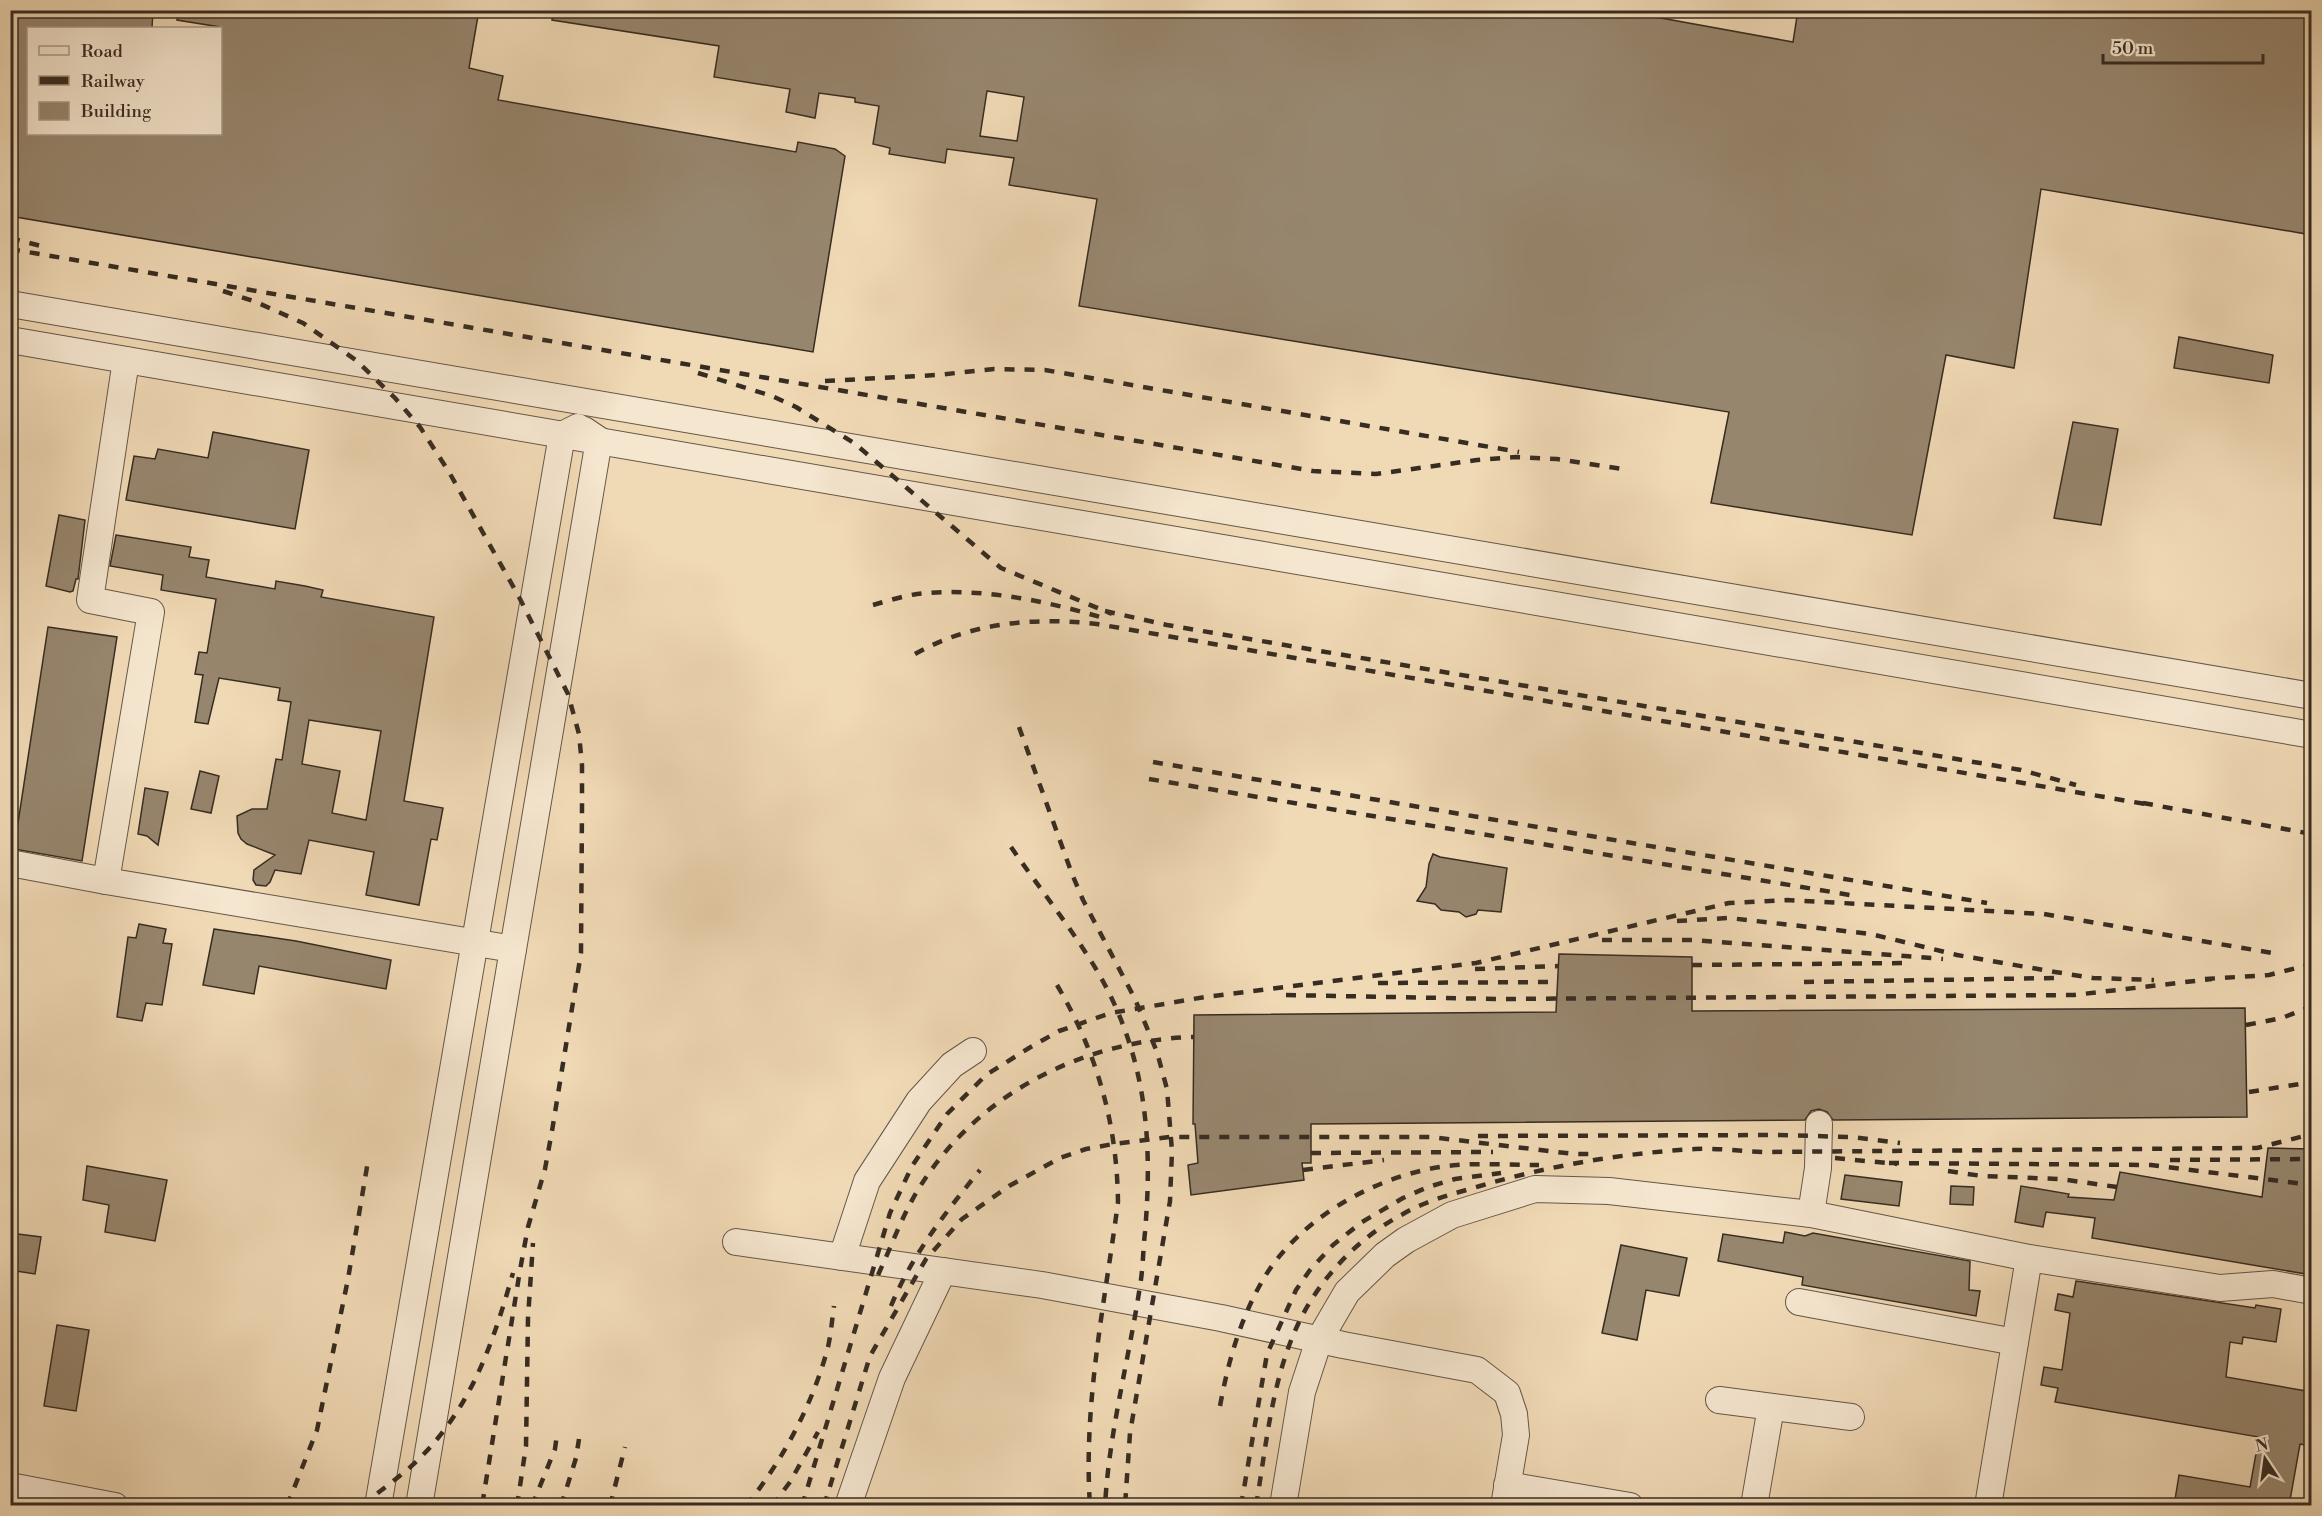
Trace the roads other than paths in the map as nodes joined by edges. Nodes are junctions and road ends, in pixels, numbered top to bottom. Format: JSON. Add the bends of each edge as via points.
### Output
{"nodes":[{"id":1,"x":10,"y":304,"type":"edge"},
{"id":2,"x":10,"y":340,"type":"edge"},
{"id":3,"x":126,"y":360,"type":"junction"},
{"id":4,"x":477,"y":384,"type":"junction"},
{"id":5,"x":676,"y":418,"type":"junction"},
{"id":6,"x":580,"y":434,"type":"junction"},
{"id":7,"x":2312,"y":696,"type":"edge"},
{"id":8,"x":2312,"y":735,"type":"edge"},
{"id":9,"x":10,"y":863,"type":"edge"},
{"id":10,"x":106,"y":881,"type":"junction"},
{"id":11,"x":475,"y":942,"type":"junction"},
{"id":12,"x":513,"y":949,"type":"junction"},
{"id":13,"x":973,"y":1051,"type":"dead end"},
{"id":14,"x":1819,"y":1124,"type":"dead end"},
{"id":15,"x":1811,"y":1214,"type":"junction"},
{"id":16,"x":736,"y":1242,"type":"dead end"},
{"id":17,"x":842,"y":1257,"type":"junction"},
{"id":18,"x":2029,"y":1258,"type":"junction"},
{"id":19,"x":942,"y":1271,"type":"junction"},
{"id":20,"x":2312,"y":1291,"type":"edge"},
{"id":21,"x":1799,"y":1302,"type":"dead end"},
{"id":22,"x":1319,"y":1340,"type":"junction"},
{"id":23,"x":2015,"y":1342,"type":"junction"},
{"id":24,"x":1719,"y":1400,"type":"dead end"},
{"id":25,"x":1771,"y":1407,"type":"junction"},
{"id":26,"x":1851,"y":1417,"type":"dead end"},
{"id":27,"x":10,"y":1486,"type":"edge"},
{"id":28,"x":1505,"y":1495,"type":"edge"},
{"id":29,"x":48,"y":1500,"type":"edge"},
{"id":30,"x":115,"y":1506,"type":"edge"},
{"id":31,"x":378,"y":1506,"type":"edge"},
{"id":32,"x":419,"y":1506,"type":"edge"},
{"id":33,"x":848,"y":1506,"type":"edge"},
{"id":34,"x":1282,"y":1506,"type":"edge"},
{"id":35,"x":1630,"y":1506,"type":"edge"},
{"id":36,"x":1754,"y":1506,"type":"edge"},
{"id":37,"x":1988,"y":1506,"type":"edge"}],
"edges":[{"from":1,"to":4,"type":"lane"},
{"from":2,"to":3,"type":"lane"},
{"from":3,"to":6,"type":"lane"},
{"from":3,"to":10,"type":"lane","via":[[90,600],[151,612]]},
{"from":4,"to":5,"type":"lane"},
{"from":4,"to":6,"type":"lane","via":[[541,405]]},
{"from":5,"to":6,"type":"lane","via":[[634,418]]},
{"from":5,"to":7,"type":"lane"},
{"from":6,"to":8,"type":"lane"},
{"from":6,"to":11,"type":"lane"},
{"from":6,"to":12,"type":"lane"},
{"from":9,"to":10,"type":"lane"},
{"from":10,"to":11,"type":"lane"},
{"from":11,"to":12,"type":"lane"},
{"from":11,"to":31,"type":"lane"},
{"from":12,"to":32,"type":"lane"},
{"from":13,"to":17,"type":"lane","via":[[952,1065],[919,1101],[867,1181]]},
{"from":14,"to":15,"type":"lane"},
{"from":15,"to":18,"type":"lane"},
{"from":15,"to":22,"type":"lane","via":[[1609,1191],[1535,1189],[1452,1215],[1406,1240],[1347,1292]]},
{"from":16,"to":17,"type":"lane"},
{"from":17,"to":19,"type":"lane"},
{"from":18,"to":20,"type":"lane","via":[[2220,1288],[2273,1284]]},
{"from":18,"to":23,"type":"lane"},
{"from":19,"to":22,"type":"lane","via":[[1176,1309]]},
{"from":19,"to":33,"type":"lane","via":[[892,1378]]},
{"from":21,"to":23,"type":"lane"},
{"from":22,"to":28,"type":"lane","via":[[1477,1370],[1495,1382],[1507,1393],[1516,1435]]},
{"from":22,"to":34,"type":"lane","via":[[1302,1392]]},
{"from":23,"to":37,"type":"lane"},
{"from":24,"to":25,"type":"lane"},
{"from":25,"to":26,"type":"lane"},
{"from":25,"to":36,"type":"lane"},
{"from":27,"to":29,"type":"lane"},
{"from":28,"to":35,"type":"lane"},
{"from":29,"to":30,"type":"lane"}]}
